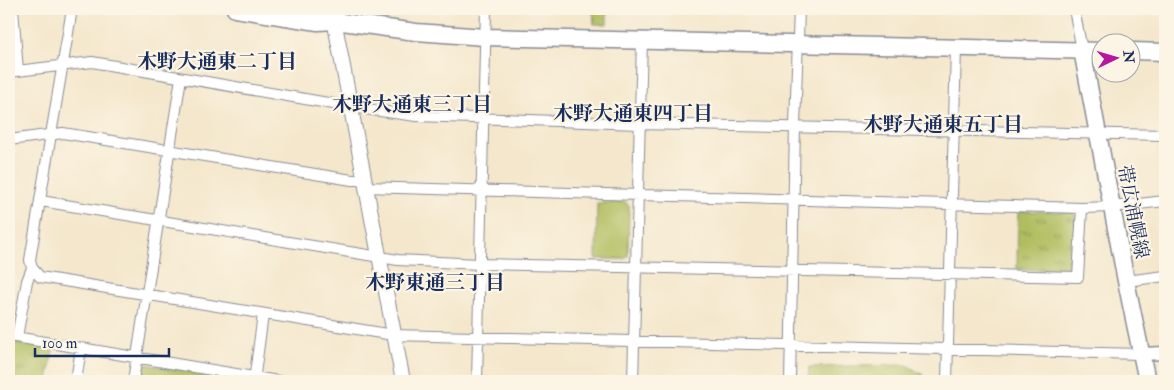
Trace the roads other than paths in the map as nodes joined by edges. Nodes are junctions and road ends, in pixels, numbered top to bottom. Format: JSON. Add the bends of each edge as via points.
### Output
{"nodes":[{"id":1,"x":14,"y":9,"type":"edge"},
{"id":2,"x":72,"y":9,"type":"edge"},
{"id":3,"x":235,"y":9,"type":"edge"},
{"id":4,"x":292,"y":9,"type":"edge"},
{"id":5,"x":486,"y":9,"type":"edge"},
{"id":6,"x":799,"y":9,"type":"edge"},
{"id":7,"x":1074,"y":9,"type":"edge"},
{"id":8,"x":333,"y":15,"type":"edge"},
{"id":9,"x":485,"y":37,"type":"junction"},
{"id":10,"x":642,"y":40,"type":"junction"},
{"id":11,"x":798,"y":44,"type":"junction"},
{"id":12,"x":956,"y":48,"type":"junction"},
{"id":13,"x":1082,"y":50,"type":"junction"},
{"id":14,"x":1092,"y":50,"type":"edge"},
{"id":15,"x":1142,"y":52,"type":"edge"},
{"id":16,"x":1165,"y":52,"type":"edge"},
{"id":17,"x":63,"y":67,"type":"junction"},
{"id":18,"x":13,"y":71,"type":"edge"},
{"id":19,"x":181,"y":78,"type":"junction"},
{"id":20,"x":351,"y":107,"type":"junction"},
{"id":21,"x":482,"y":118,"type":"junction"},
{"id":22,"x":639,"y":124,"type":"junction"},
{"id":23,"x":795,"y":126,"type":"junction"},
{"id":24,"x":953,"y":130,"type":"junction"},
{"id":25,"x":1098,"y":133,"type":"junction"},
{"id":26,"x":51,"y":135,"type":"junction"},
{"id":27,"x":1165,"y":135,"type":"edge"},
{"id":28,"x":9,"y":140,"type":"edge"},
{"id":29,"x":170,"y":151,"type":"junction"},
{"id":30,"x":365,"y":183,"type":"junction"},
{"id":31,"x":480,"y":191,"type":"junction"},
{"id":32,"x":637,"y":196,"type":"junction"},
{"id":33,"x":795,"y":200,"type":"junction"},
{"id":34,"x":41,"y":201,"type":"junction"},
{"id":35,"x":1165,"y":201,"type":"edge"},
{"id":36,"x":951,"y":204,"type":"junction"},
{"id":37,"x":1112,"y":207,"type":"junction"},
{"id":38,"x":1082,"y":208,"type":"junction"},
{"id":39,"x":158,"y":222,"type":"junction"},
{"id":40,"x":378,"y":256,"type":"junction"},
{"id":41,"x":479,"y":264,"type":"junction"},
{"id":42,"x":636,"y":266,"type":"junction"},
{"id":43,"x":32,"y":268,"type":"junction"},
{"id":44,"x":793,"y":270,"type":"junction"},
{"id":45,"x":949,"y":273,"type":"junction"},
{"id":46,"x":1165,"y":276,"type":"edge"},
{"id":47,"x":1126,"y":281,"type":"junction"},
{"id":48,"x":146,"y":294,"type":"junction"},
{"id":49,"x":264,"y":314,"type":"junction"},
{"id":50,"x":393,"y":335,"type":"junction"},
{"id":51,"x":13,"y":336,"type":"edge"},
{"id":52,"x":478,"y":338,"type":"junction"},
{"id":53,"x":634,"y":341,"type":"junction"},
{"id":54,"x":791,"y":346,"type":"junction"},
{"id":55,"x":81,"y":348,"type":"junction"},
{"id":56,"x":948,"y":349,"type":"junction"},
{"id":57,"x":1165,"y":353,"type":"edge"},
{"id":58,"x":1141,"y":354,"type":"junction"},
{"id":59,"x":136,"y":358,"type":"junction"},
{"id":60,"x":254,"y":379,"type":"edge"},
{"id":61,"x":76,"y":381,"type":"edge"},
{"id":62,"x":133,"y":381,"type":"edge"},
{"id":63,"x":278,"y":381,"type":"edge"},
{"id":64,"x":403,"y":381,"type":"edge"},
{"id":65,"x":476,"y":381,"type":"edge"},
{"id":66,"x":633,"y":381,"type":"edge"},
{"id":67,"x":790,"y":381,"type":"edge"},
{"id":68,"x":947,"y":381,"type":"edge"},
{"id":69,"x":1147,"y":381,"type":"edge"}],
"edges":[{"from":1,"to":18,"type":"street"},
{"from":2,"to":17,"type":"street"},
{"from":3,"to":8,"type":"main road","via":[[318,22]]},
{"from":4,"to":8,"type":"main road"},
{"from":5,"to":9,"type":"street"},
{"from":6,"to":11,"type":"street"},
{"from":7,"to":13,"type":"street"},
{"from":8,"to":9,"type":"main road","via":[[416,32]]},
{"from":8,"to":20,"type":"main road"},
{"from":9,"to":10,"type":"main road"},
{"from":9,"to":21,"type":"street"},
{"from":10,"to":11,"type":"main road"},
{"from":10,"to":22,"type":"street"},
{"from":11,"to":12,"type":"main road"},
{"from":11,"to":23,"type":"street"},
{"from":12,"to":13,"type":"main road"},
{"from":12,"to":24,"type":"street"},
{"from":13,"to":14,"type":"main road"},
{"from":13,"to":25,"type":"main road","name":"帯広浦幌線"},
{"from":15,"to":16,"type":"main road"},
{"from":17,"to":18,"type":"street"},
{"from":17,"to":19,"type":"street","via":[[92,62]]},
{"from":17,"to":26,"type":"street"},
{"from":19,"to":20,"type":"street"},
{"from":19,"to":29,"type":"street"},
{"from":20,"to":21,"type":"street","via":[[416,116]]},
{"from":20,"to":30,"type":"main road"},
{"from":21,"to":22,"type":"street"},
{"from":21,"to":31,"type":"street"},
{"from":22,"to":23,"type":"street"},
{"from":22,"to":32,"type":"street"},
{"from":23,"to":24,"type":"street"},
{"from":23,"to":33,"type":"street"},
{"from":24,"to":25,"type":"street"},
{"from":24,"to":36,"type":"street"},
{"from":25,"to":27,"type":"street"},
{"from":25,"to":37,"type":"main road","name":"帯広浦幌線"},
{"from":26,"to":28,"type":"street"},
{"from":26,"to":29,"type":"street","via":[[63,133]]},
{"from":26,"to":34,"type":"street"},
{"from":29,"to":30,"type":"street"},
{"from":29,"to":39,"type":"street"},
{"from":30,"to":31,"type":"street"},
{"from":30,"to":40,"type":"main road"},
{"from":31,"to":32,"type":"street"},
{"from":31,"to":41,"type":"street"},
{"from":32,"to":33,"type":"street"},
{"from":32,"to":42,"type":"street"},
{"from":33,"to":36,"type":"street"},
{"from":33,"to":44,"type":"street"},
{"from":34,"to":39,"type":"street"},
{"from":34,"to":43,"type":"street","via":[[30,260]]},
{"from":35,"to":37,"type":"street"},
{"from":36,"to":38,"type":"street"},
{"from":36,"to":45,"type":"street"},
{"from":37,"to":38,"type":"street"},
{"from":37,"to":47,"type":"main road","name":"帯広浦幌線"},
{"from":38,"to":45,"type":"street","via":[[1078,277]]},
{"from":39,"to":40,"type":"street"},
{"from":39,"to":48,"type":"street"},
{"from":40,"to":41,"type":"street"},
{"from":40,"to":50,"type":"main road"},
{"from":41,"to":42,"type":"street"},
{"from":41,"to":52,"type":"street"},
{"from":42,"to":44,"type":"street"},
{"from":42,"to":53,"type":"street"},
{"from":43,"to":48,"type":"street","via":[[40,277]]},
{"from":43,"to":51,"type":"street"},
{"from":44,"to":45,"type":"street"},
{"from":44,"to":54,"type":"street"},
{"from":45,"to":56,"type":"street"},
{"from":46,"to":47,"type":"street"},
{"from":47,"to":58,"type":"main road","name":"帯広浦幌線"},
{"from":48,"to":49,"type":"street"},
{"from":48,"to":59,"type":"street"},
{"from":49,"to":50,"type":"street"},
{"from":49,"to":60,"type":"street"},
{"from":50,"to":52,"type":"street"},
{"from":50,"to":64,"type":"main road"},
{"from":51,"to":55,"type":"street"},
{"from":52,"to":53,"type":"street"},
{"from":52,"to":65,"type":"street"},
{"from":53,"to":54,"type":"street"},
{"from":53,"to":66,"type":"street"},
{"from":54,"to":56,"type":"street"},
{"from":54,"to":67,"type":"street"},
{"from":55,"to":59,"type":"street"},
{"from":55,"to":61,"type":"street"},
{"from":56,"to":58,"type":"street"},
{"from":56,"to":68,"type":"street"},
{"from":57,"to":58,"type":"street"},
{"from":58,"to":69,"type":"main road","name":"帯広浦幌線"},
{"from":59,"to":60,"type":"street"},
{"from":59,"to":62,"type":"street"},
{"from":60,"to":63,"type":"street"}]}
